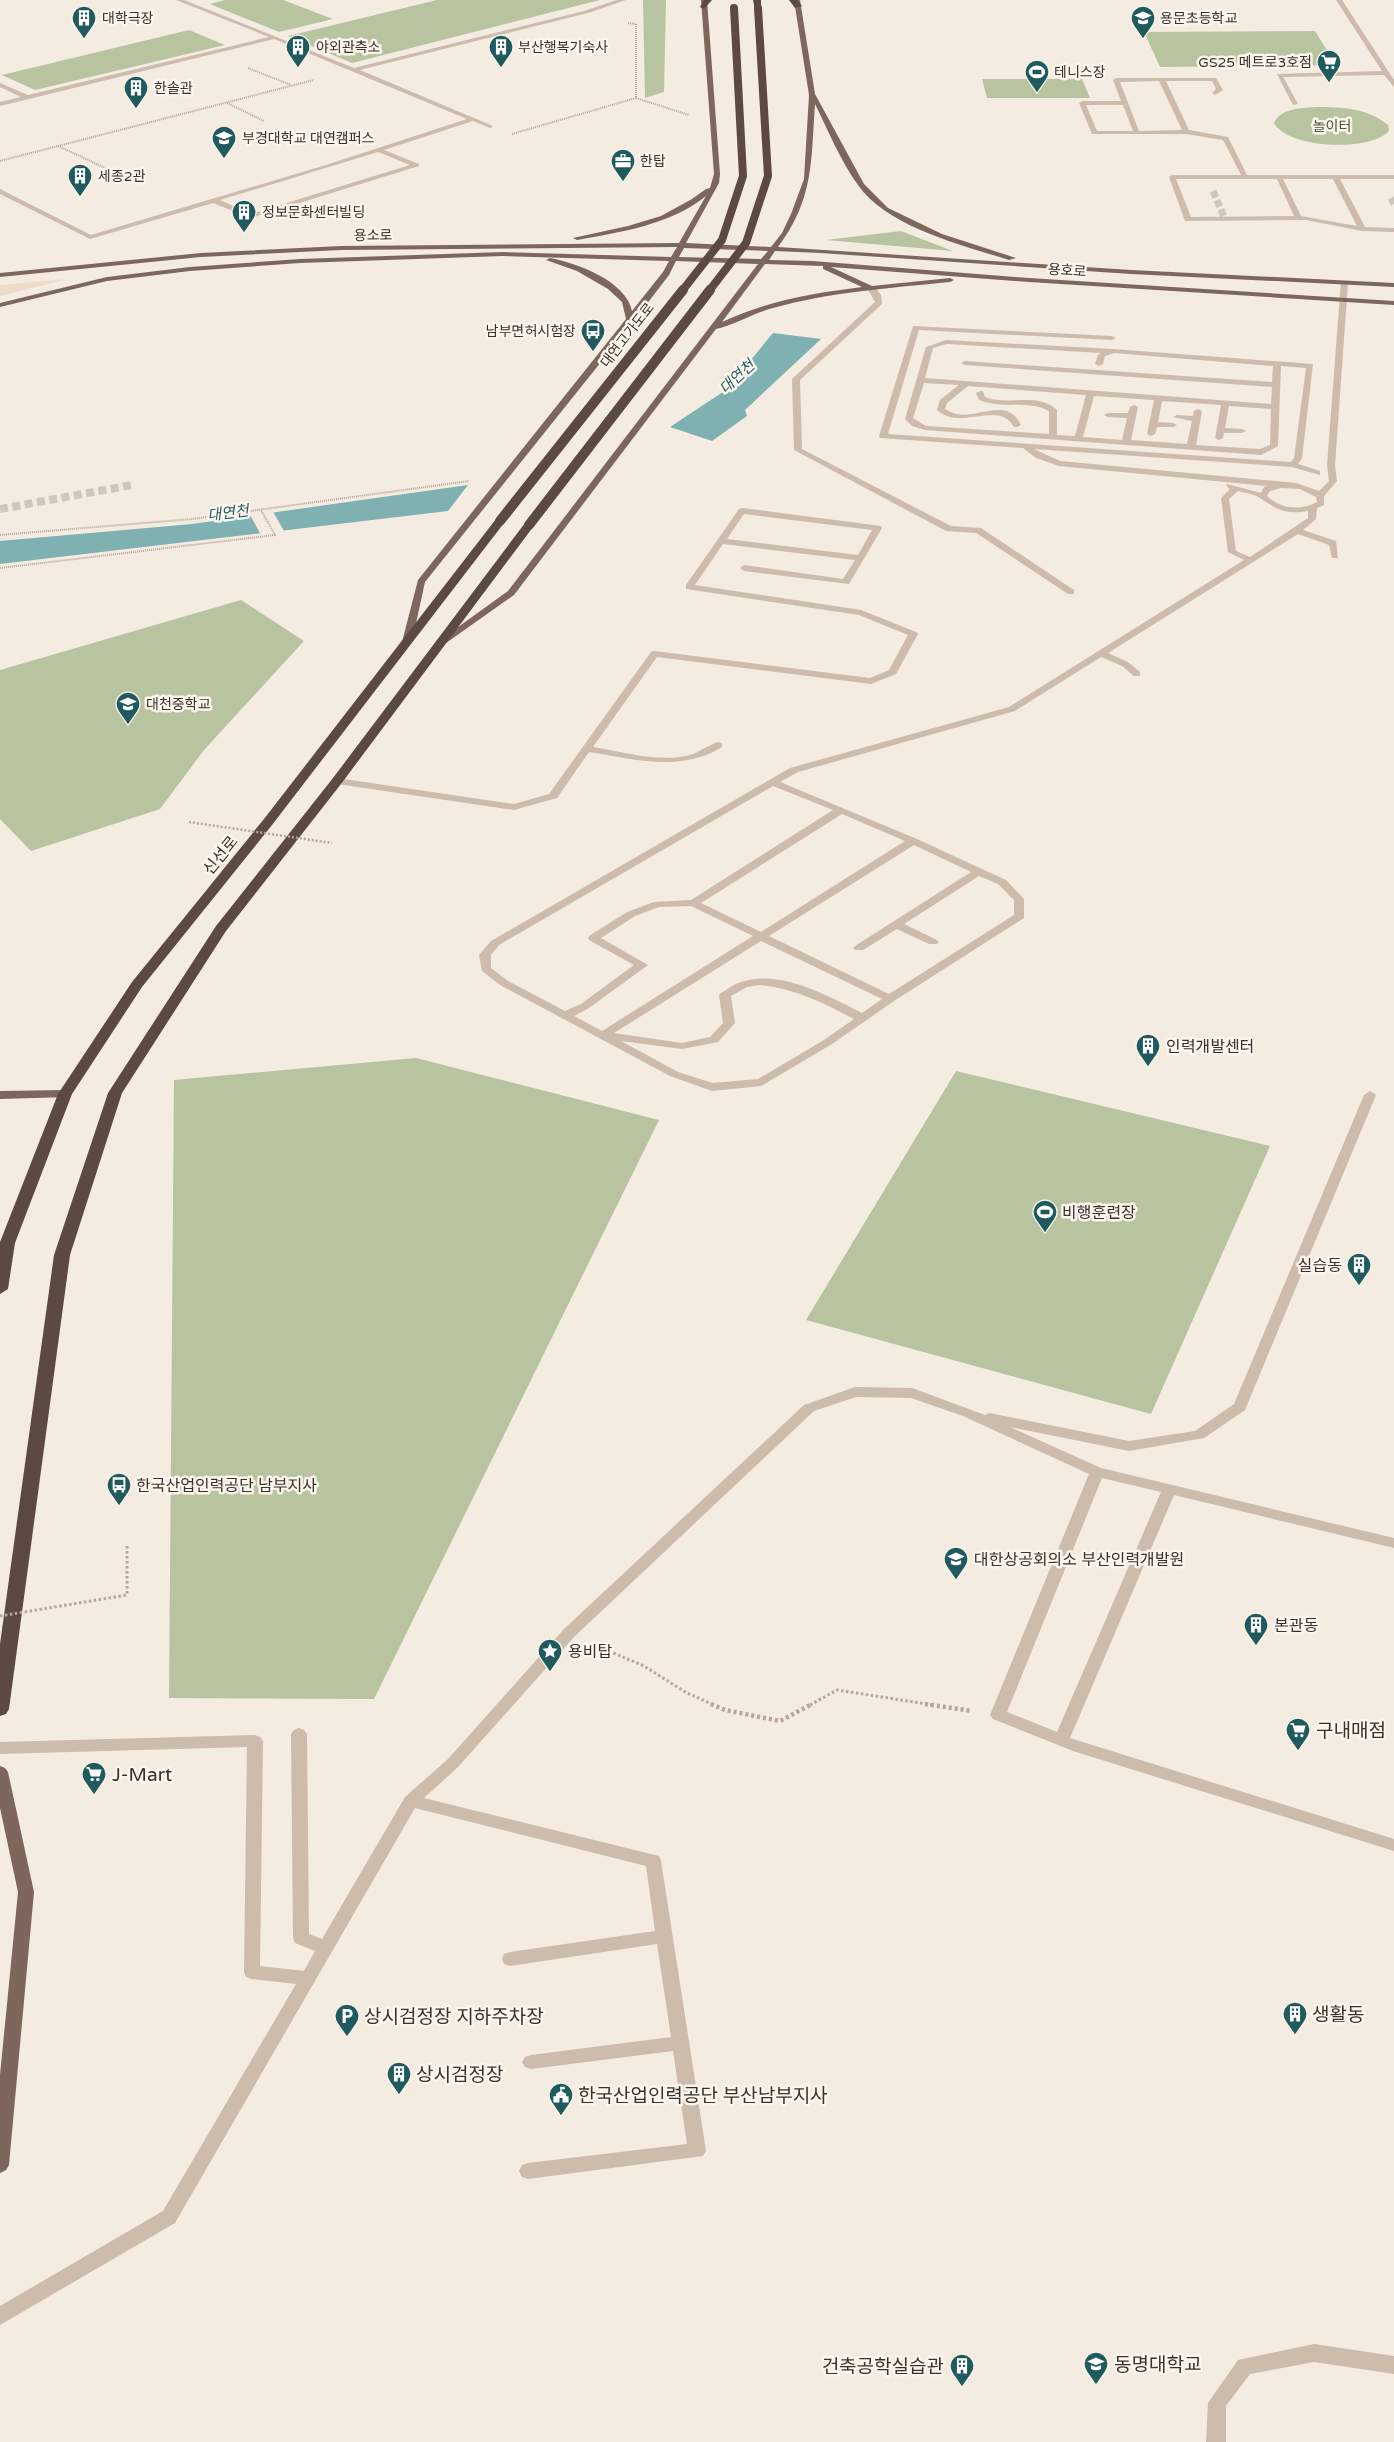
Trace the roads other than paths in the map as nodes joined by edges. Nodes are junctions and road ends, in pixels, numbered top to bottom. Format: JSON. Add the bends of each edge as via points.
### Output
{"nodes":[{"id":1,"x":179,"y":0,"type":"edge"},
{"id":2,"x":622,"y":0,"type":"edge"},
{"id":3,"x":1339,"y":0,"type":"edge"},
{"id":4,"x":705,"y":2,"type":"edge"},
{"id":5,"x":796,"y":2,"type":"edge"},
{"id":6,"x":734,"y":4,"type":"edge"},
{"id":7,"x":758,"y":4,"type":"edge"},
{"id":8,"x":275,"y":37,"type":"junction"},
{"id":9,"x":352,"y":70,"type":"junction"},
{"id":10,"x":1386,"y":73,"type":"junction"},
{"id":11,"x":1162,"y":80,"type":"junction"},
{"id":12,"x":0,"y":84,"type":"edge"},
{"id":13,"x":1394,"y":85,"type":"edge"},
{"id":14,"x":1215,"y":93,"type":"dead end"},
{"id":15,"x":812,"y":95,"type":"junction"},
{"id":16,"x":28,"y":97,"type":"junction"},
{"id":17,"x":1125,"y":103,"type":"junction"},
{"id":18,"x":0,"y":104,"type":"edge"},
{"id":19,"x":1295,"y":104,"type":"dead end"},
{"id":20,"x":473,"y":119,"type":"junction"},
{"id":21,"x":490,"y":126,"type":"road end"},
{"id":22,"x":1137,"y":132,"type":"junction"},
{"id":23,"x":1186,"y":132,"type":"junction"},
{"id":24,"x":378,"y":150,"type":"junction"},
{"id":25,"x":1245,"y":177,"type":"junction"},
{"id":26,"x":1279,"y":177,"type":"junction"},
{"id":27,"x":1335,"y":177,"type":"junction"},
{"id":28,"x":1394,"y":177,"type":"edge"},
{"id":29,"x":716,"y":182,"type":"junction"},
{"id":30,"x":0,"y":191,"type":"edge"},
{"id":31,"x":213,"y":200,"type":"junction"},
{"id":32,"x":1298,"y":218,"type":"junction"},
{"id":33,"x":1362,"y":230,"type":"junction"},
{"id":34,"x":1394,"y":230,"type":"edge"},
{"id":35,"x":530,"y":244,"type":"junction"},
{"id":36,"x":683,"y":245,"type":"junction"},
{"id":37,"x":747,"y":247,"type":"joint"},
{"id":38,"x":773,"y":248,"type":"junction"},
{"id":39,"x":503,"y":254,"type":"junction"},
{"id":40,"x":676,"y":258,"type":"junction"},
{"id":41,"x":738,"y":259,"type":"joint"},
{"id":42,"x":763,"y":260,"type":"junction"},
{"id":43,"x":813,"y":263,"type":"junction"},
{"id":44,"x":1049,"y":266,"type":"junction"},
{"id":45,"x":0,"y":275,"type":"edge"},
{"id":46,"x":1029,"y":280,"type":"junction"},
{"id":47,"x":1344,"y":283,"type":"junction"},
{"id":48,"x":1394,"y":285,"type":"edge"},
{"id":49,"x":871,"y":288,"type":"junction"},
{"id":50,"x":1342,"y":302,"type":"junction"},
{"id":51,"x":1394,"y":303,"type":"edge"},
{"id":52,"x":0,"y":305,"type":"edge"},
{"id":53,"x":630,"y":320,"type":"junction"},
{"id":54,"x":710,"y":331,"type":"junction"},
{"id":55,"x":1112,"y":338,"type":"dead end"},
{"id":56,"x":1113,"y":351,"type":"junction"},
{"id":57,"x":965,"y":363,"type":"dead end"},
{"id":58,"x":1277,"y":363,"type":"junction"},
{"id":59,"x":1099,"y":364,"type":"dead end"},
{"id":60,"x":921,"y":380,"type":"junction"},
{"id":61,"x":965,"y":384,"type":"junction"},
{"id":62,"x":1276,"y":385,"type":"junction"},
{"id":63,"x":980,"y":393,"type":"dead end"},
{"id":64,"x":1091,"y":393,"type":"junction"},
{"id":65,"x":1158,"y":398,"type":"junction"},
{"id":66,"x":1226,"y":403,"type":"junction"},
{"id":67,"x":1134,"y":407,"type":"dead end"},
{"id":68,"x":1276,"y":407,"type":"junction"},
{"id":69,"x":1108,"y":415,"type":"dead end"},
{"id":70,"x":1132,"y":416,"type":"junction"},
{"id":71,"x":1153,"y":424,"type":"junction"},
{"id":72,"x":1017,"y":425,"type":"dead end"},
{"id":73,"x":1242,"y":431,"type":"dead end"},
{"id":74,"x":1151,"y":434,"type":"dead end"},
{"id":75,"x":1053,"y":436,"type":"junction"},
{"id":76,"x":1079,"y":438,"type":"junction"},
{"id":77,"x":1126,"y":442,"type":"junction"},
{"id":78,"x":1024,"y":446,"type":"junction"},
{"id":79,"x":1191,"y":446,"type":"junction"},
{"id":80,"x":1293,"y":465,"type":"junction"},
{"id":81,"x":1331,"y":465,"type":"junction"},
{"id":82,"x":1317,"y":473,"type":"junction"},
{"id":83,"x":1192,"y":475,"type":"junction"},
{"id":84,"x":1280,"y":486,"type":"junction"},
{"id":85,"x":1296,"y":486,"type":"junction"},
{"id":86,"x":1236,"y":488,"type":"junction"},
{"id":87,"x":1263,"y":496,"type":"junction"},
{"id":88,"x":1320,"y":496,"type":"junction"},
{"id":89,"x":1313,"y":508,"type":"junction"},
{"id":90,"x":1297,"y":531,"type":"junction"},
{"id":91,"x":721,"y":541,"type":"junction"},
{"id":92,"x":1335,"y":556,"type":"dead end"},
{"id":93,"x":860,"y":558,"type":"junction"},
{"id":94,"x":1250,"y":560,"type":"junction"},
{"id":95,"x":744,"y":568,"type":"dead end"},
{"id":96,"x":1071,"y":592,"type":"dead end"},
{"id":97,"x":407,"y":642,"type":"junction"},
{"id":98,"x":439,"y":645,"type":"junction"},
{"id":99,"x":1102,"y":654,"type":"junction"},
{"id":100,"x":1137,"y":674,"type":"dead end"},
{"id":101,"x":718,"y":745,"type":"dead end"},
{"id":102,"x":586,"y":750,"type":"junction"},
{"id":103,"x":337,"y":781,"type":"junction"},
{"id":104,"x":773,"y":783,"type":"junction"},
{"id":105,"x":841,"y":810,"type":"junction"},
{"id":106,"x":913,"y":841,"type":"junction"},
{"id":107,"x":980,"y":870,"type":"junction"},
{"id":108,"x":693,"y":903,"type":"junction"},
{"id":109,"x":896,"y":924,"type":"junction"},
{"id":110,"x":760,"y":935,"type":"junction"},
{"id":111,"x":933,"y":942,"type":"dead end"},
{"id":112,"x":859,"y":948,"type":"dead end"},
{"id":113,"x":890,"y":999,"type":"junction"},
{"id":114,"x":566,"y":1015,"type":"junction"},
{"id":115,"x":862,"y":1018,"type":"junction"},
{"id":116,"x":604,"y":1035,"type":"junction"},
{"id":117,"x":65,"y":1094,"type":"junction"},
{"id":118,"x":0,"y":1096,"type":"edge"},
{"id":119,"x":1370,"y":1096,"type":"dead end"},
{"id":120,"x":0,"y":1289,"type":"edge"},
{"id":121,"x":968,"y":1414,"type":"junction"},
{"id":122,"x":1097,"y":1472,"type":"junction"},
{"id":123,"x":1169,"y":1491,"type":"junction"},
{"id":124,"x":1394,"y":1544,"type":"edge"},
{"id":125,"x":0,"y":1709,"type":"edge"},
{"id":126,"x":299,"y":1734,"type":"dead end"},
{"id":127,"x":1060,"y":1741,"type":"junction"},
{"id":128,"x":0,"y":1748,"type":"edge"},
{"id":129,"x":0,"y":1772,"type":"edge"},
{"id":130,"x":411,"y":1801,"type":"junction"},
{"id":131,"x":1394,"y":1845,"type":"edge"},
{"id":132,"x":664,"y":1936,"type":"junction"},
{"id":133,"x":325,"y":1948,"type":"junction"},
{"id":134,"x":510,"y":1959,"type":"dead end"},
{"id":135,"x":308,"y":1978,"type":"junction"},
{"id":136,"x":680,"y":2042,"type":"junction"},
{"id":137,"x":531,"y":2062,"type":"dead end"},
{"id":138,"x":0,"y":2165,"type":"edge"},
{"id":139,"x":528,"y":2171,"type":"dead end"},
{"id":140,"x":0,"y":2316,"type":"edge"},
{"id":141,"x":1394,"y":2364,"type":"edge"},
{"id":142,"x":1216,"y":2442,"type":"edge"}],
"edges":[{"from":1,"to":8,"type":"street"},
{"from":2,"to":9,"type":"street","via":[[586,12]]},
{"from":3,"to":10,"type":"street"},
{"from":4,"to":29,"type":"main road"},
{"from":5,"to":15,"type":"main road"},
{"from":6,"to":97,"type":"highway","name":"대연고가도로","bridge":true,"via":[[743,176],[722,240]]},
{"from":7,"to":98,"type":"highway","bridge":true,"via":[[768,176],[746,242]]},
{"from":8,"to":9,"type":"street"},
{"from":8,"to":16,"type":"street"},
{"from":9,"to":20,"type":"street"},
{"from":10,"to":13,"type":"street"},
{"from":10,"to":19,"type":"street","via":[[1279,75]]},
{"from":11,"to":14,"type":"street","via":[[1214,79],[1220,90]]},
{"from":11,"to":17,"type":"street","via":[[1116,80]]},
{"from":11,"to":23,"type":"street"},
{"from":12,"to":16,"type":"street"},
{"from":15,"to":38,"type":"main road","via":[[807,179],[795,214]]},
{"from":15,"to":44,"type":"main road","via":[[861,185],[886,209],[939,236]]},
{"from":16,"to":18,"type":"street"},
{"from":17,"to":22,"type":"street"},
{"from":17,"to":22,"type":"street","via":[[1082,103],[1094,133]]},
{"from":20,"to":21,"type":"street"},
{"from":20,"to":24,"type":"street"},
{"from":22,"to":23,"type":"street"},
{"from":23,"to":25,"type":"street","via":[[1226,138]]},
{"from":24,"to":31,"type":"street"},
{"from":24,"to":31,"type":"street","via":[[417,165],[251,216]]},
{"from":25,"to":26,"type":"street"},
{"from":25,"to":32,"type":"street","via":[[1172,177],[1188,219]]},
{"from":26,"to":27,"type":"street"},
{"from":26,"to":32,"type":"street"},
{"from":27,"to":28,"type":"street"},
{"from":27,"to":33,"type":"street"},
{"from":29,"to":35,"type":"main road","via":[[698,200],[650,221],[614,231]]},
{"from":29,"to":36,"type":"main road"},
{"from":30,"to":31,"type":"street","via":[[90,237]]},
{"from":32,"to":33,"type":"street"},
{"from":33,"to":34,"type":"street"},
{"from":35,"to":36,"type":"main road","name":"용소로"},
{"from":35,"to":45,"type":"main road","name":"용소로","via":[[200,255]]},
{"from":36,"to":37,"type":"main road","name":"용소로"},
{"from":36,"to":40,"type":"main road"},
{"from":37,"to":38,"type":"main road","name":"용호로"},
{"from":38,"to":42,"type":"main road"},
{"from":38,"to":44,"type":"main road","name":"용호로"},
{"from":39,"to":40,"type":"main road","name":"용소로"},
{"from":39,"to":52,"type":"main road","name":"용소로","via":[[190,268],[107,279]]},
{"from":39,"to":53,"type":"main road","via":[[561,262],[588,273],[625,301]]},
{"from":40,"to":41,"type":"main road","name":"용소로"},
{"from":40,"to":53,"type":"main road"},
{"from":41,"to":42,"type":"main road","name":"용호로"},
{"from":42,"to":43,"type":"main road","name":"용호로"},
{"from":42,"to":54,"type":"main road"},
{"from":43,"to":46,"type":"main road","name":"용호로"},
{"from":43,"to":49,"type":"main road"},
{"from":44,"to":47,"type":"main road","name":"용호로"},
{"from":46,"to":49,"type":"main road","via":[[958,279]]},
{"from":46,"to":50,"type":"main road","name":"용호로"},
{"from":47,"to":48,"type":"main road","name":"용호로"},
{"from":47,"to":50,"type":"street"},
{"from":49,"to":54,"type":"main road","via":[[824,295],[736,316]]},
{"from":49,"to":96,"type":"street","via":[[878,295],[879,302],[796,379],[798,450],[949,529],[978,530]]},
{"from":50,"to":51,"type":"main road","name":"용호로"},
{"from":50,"to":81,"type":"street"},
{"from":53,"to":97,"type":"main road","via":[[421,582]]},
{"from":54,"to":98,"type":"main road","via":[[511,593]]},
{"from":55,"to":78,"type":"street","via":[[916,328],[883,436]]},
{"from":56,"to":58,"type":"street"},
{"from":56,"to":59,"type":"street","via":[[1102,355]]},
{"from":56,"to":60,"type":"street","via":[[946,342],[930,347]]},
{"from":57,"to":62,"type":"street"},
{"from":58,"to":62,"type":"street"},
{"from":58,"to":80,"type":"street","via":[[1310,366],[1298,458]]},
{"from":60,"to":61,"type":"street"},
{"from":60,"to":75,"type":"street","via":[[909,419],[915,424],[925,428]]},
{"from":61,"to":64,"type":"street"},
{"from":61,"to":72,"type":"street","via":[[943,402],[941,410],[957,417],[993,412],[1006,414]]},
{"from":62,"to":68,"type":"street"},
{"from":63,"to":75,"type":"street","via":[[991,403],[1006,406],[1034,401],[1045,404],[1053,410]]},
{"from":64,"to":65,"type":"street"},
{"from":64,"to":76,"type":"street"},
{"from":65,"to":66,"type":"street"},
{"from":65,"to":71,"type":"street"},
{"from":66,"to":68,"type":"street"},
{"from":66,"to":73,"type":"street","via":[[1220,434]]},
{"from":67,"to":70,"type":"street"},
{"from":68,"to":79,"type":"street","via":[[1274,446],[1268,450]]},
{"from":69,"to":70,"type":"street"},
{"from":70,"to":77,"type":"street"},
{"from":71,"to":74,"type":"street"},
{"from":71,"to":79,"type":"street","via":[[1197,415]]},
{"from":75,"to":76,"type":"street"},
{"from":76,"to":77,"type":"street"},
{"from":77,"to":79,"type":"street"},
{"from":78,"to":80,"type":"street"},
{"from":78,"to":83,"type":"street","via":[[1059,463]]},
{"from":80,"to":82,"type":"street"},
{"from":81,"to":82,"type":"street"},
{"from":81,"to":88,"type":"street","via":[[1333,481]]},
{"from":82,"to":85,"type":"street"},
{"from":83,"to":84,"type":"street"},
{"from":83,"to":86,"type":"street"},
{"from":84,"to":85,"type":"street"},
{"from":84,"to":87,"type":"street","via":[[1268,489]]},
{"from":85,"to":88,"type":"street","via":[[1311,489]]},
{"from":86,"to":87,"type":"street"},
{"from":86,"to":94,"type":"street","via":[[1225,498],[1232,552]]},
{"from":87,"to":89,"type":"street","via":[[1268,503],[1281,508]]},
{"from":88,"to":89,"type":"street","via":[[1321,502]]},
{"from":89,"to":90,"type":"street","via":[[1312,519]]},
{"from":90,"to":92,"type":"street","via":[[1332,543]]},
{"from":90,"to":94,"type":"street"},
{"from":91,"to":93,"type":"street"},
{"from":91,"to":93,"type":"street","via":[[742,511],[878,528]]},
{"from":91,"to":102,"type":"street","via":[[689,587],[861,613],[913,634],[893,672],[871,681],[654,654]]},
{"from":93,"to":95,"type":"street","via":[[846,582]]},
{"from":94,"to":99,"type":"street"},
{"from":97,"to":117,"type":"highway","name":"신선로","via":[[137,984]]},
{"from":98,"to":103,"type":"highway"},
{"from":99,"to":100,"type":"street","via":[[1125,664]]},
{"from":99,"to":104,"type":"street","via":[[1012,709],[794,770]]},
{"from":101,"to":102,"type":"street","via":[[709,753],[688,759]]},
{"from":102,"to":103,"type":"street","via":[[553,796],[514,807]]},
{"from":103,"to":125,"type":"highway","via":[[221,929],[115,1093],[62,1255]]},
{"from":104,"to":105,"type":"street"},
{"from":104,"to":114,"type":"street","via":[[496,943],[485,955],[486,969],[504,983]]},
{"from":105,"to":106,"type":"street"},
{"from":105,"to":108,"type":"street"},
{"from":106,"to":107,"type":"street"},
{"from":106,"to":110,"type":"street"},
{"from":107,"to":109,"type":"street"},
{"from":107,"to":113,"type":"street","via":[[1002,882],[1019,899],[1020,916]]},
{"from":108,"to":110,"type":"street"},
{"from":108,"to":114,"type":"street","via":[[658,904],[631,914],[593,938],[642,965],[585,1006]]},
{"from":109,"to":111,"type":"street"},
{"from":109,"to":112,"type":"street"},
{"from":110,"to":113,"type":"street"},
{"from":110,"to":116,"type":"street"},
{"from":113,"to":115,"type":"street"},
{"from":114,"to":116,"type":"street"},
{"from":115,"to":116,"type":"street","via":[[761,1082],[712,1087],[674,1074]]},
{"from":115,"to":116,"type":"street","via":[[817,996],[781,984],[746,984],[725,995],[729,1023],[714,1040],[682,1046]]},
{"from":117,"to":118,"type":"main road"},
{"from":117,"to":120,"type":"highway","name":"신선로","via":[[7,1243]]},
{"from":119,"to":121,"type":"street","via":[[1240,1407],[1199,1435],[1129,1446]]},
{"from":121,"to":122,"type":"street"},
{"from":121,"to":130,"type":"street","via":[[912,1393],[856,1392],[809,1408],[569,1634],[453,1763]]},
{"from":122,"to":123,"type":"street"},
{"from":122,"to":127,"type":"street","via":[[998,1715]]},
{"from":123,"to":124,"type":"street"},
{"from":123,"to":127,"type":"street"},
{"from":126,"to":133,"type":"street","via":[[301,1938]]},
{"from":127,"to":131,"type":"street"},
{"from":128,"to":135,"type":"street","via":[[255,1741],[252,1972]]},
{"from":129,"to":138,"type":"main road","via":[[26,1892]]},
{"from":130,"to":132,"type":"street","via":[[653,1861]]},
{"from":130,"to":133,"type":"street"},
{"from":132,"to":134,"type":"street"},
{"from":132,"to":136,"type":"street"},
{"from":133,"to":135,"type":"street"},
{"from":135,"to":140,"type":"street","via":[[169,2217]]},
{"from":136,"to":137,"type":"street"},
{"from":136,"to":139,"type":"street","via":[[697,2152]]},
{"from":141,"to":142,"type":"street","via":[[1314,2353],[1245,2366],[1217,2403]]}]}
